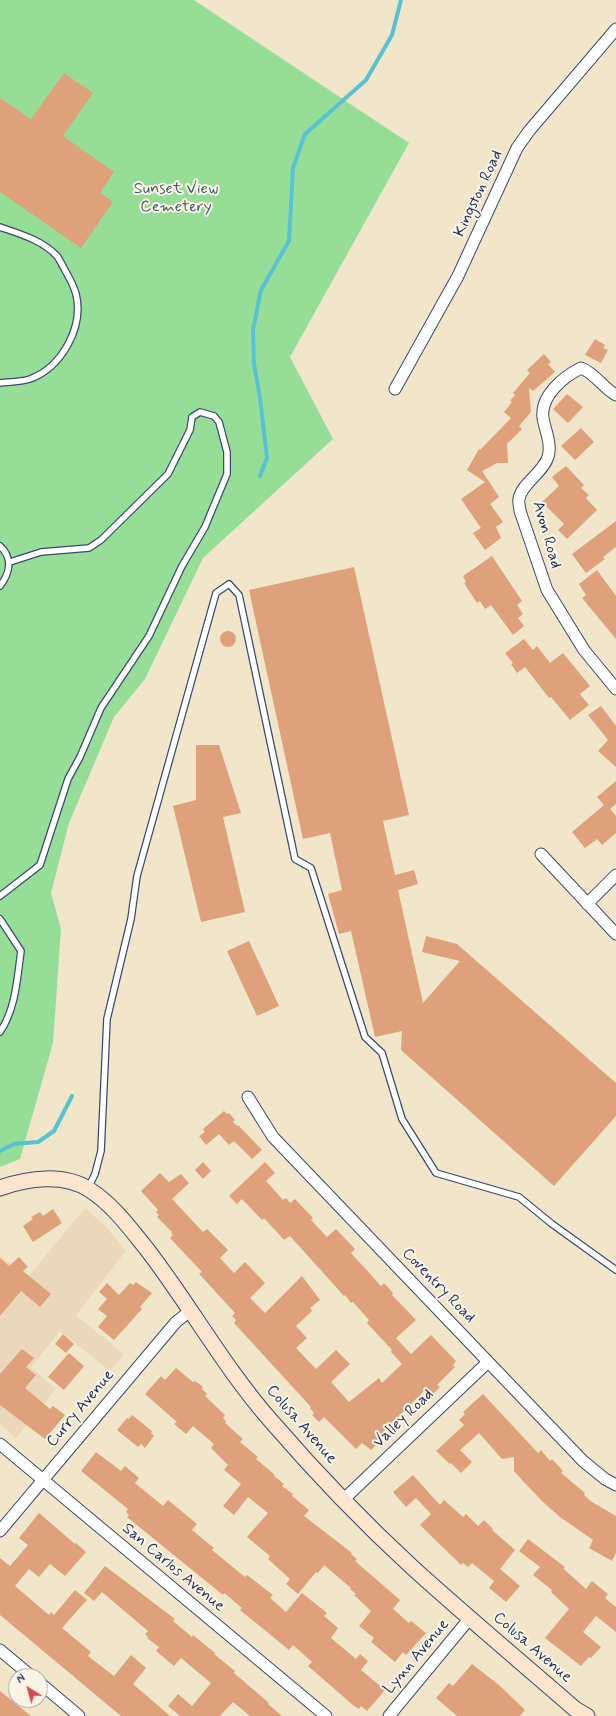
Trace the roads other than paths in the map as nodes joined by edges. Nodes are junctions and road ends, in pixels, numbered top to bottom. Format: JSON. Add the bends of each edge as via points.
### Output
{"nodes":[{"id":1,"x":616,"y":29,"type":"edge"},
{"id":2,"x":0,"y":227,"type":"edge"},
{"id":3,"x":0,"y":383,"type":"edge"},
{"id":4,"x":395,"y":389,"type":"dead end"},
{"id":5,"x":616,"y":396,"type":"edge"},
{"id":6,"x":0,"y":546,"type":"edge"},
{"id":7,"x":10,"y":562,"type":"junction"},
{"id":8,"x":0,"y":586,"type":"edge"},
{"id":9,"x":616,"y":689,"type":"edge"},
{"id":10,"x":541,"y":854,"type":"dead end"},
{"id":11,"x":616,"y":875,"type":"edge"},
{"id":12,"x":0,"y":896,"type":"edge"},
{"id":13,"x":587,"y":904,"type":"junction"},
{"id":14,"x":0,"y":918,"type":"edge"},
{"id":15,"x":616,"y":934,"type":"edge"},
{"id":16,"x":0,"y":1032,"type":"edge"},
{"id":17,"x":248,"y":1097,"type":"dead end"},
{"id":18,"x":0,"y":1188,"type":"edge"},
{"id":19,"x":88,"y":1188,"type":"junction"},
{"id":20,"x":616,"y":1270,"type":"edge"},
{"id":21,"x":190,"y":1311,"type":"junction"},
{"id":22,"x":488,"y":1362,"type":"junction"},
{"id":23,"x":0,"y":1444,"type":"edge"},
{"id":24,"x":43,"y":1480,"type":"junction"},
{"id":25,"x":616,"y":1485,"type":"edge"},
{"id":26,"x":343,"y":1500,"type":"junction"},
{"id":27,"x":0,"y":1531,"type":"edge"},
{"id":28,"x":470,"y":1618,"type":"junction"},
{"id":29,"x":0,"y":1650,"type":"edge"},
{"id":30,"x":21,"y":1668,"type":"edge"},
{"id":31,"x":48,"y":1690,"type":"edge"},
{"id":32,"x":79,"y":1716,"type":"edge"},
{"id":33,"x":326,"y":1716,"type":"edge"},
{"id":34,"x":389,"y":1716,"type":"edge"},
{"id":35,"x":587,"y":1716,"type":"edge"}],
"edges":[{"from":1,"to":4,"type":"street","name":"Kingston Road","via":[[517,148],[458,276]]},
{"from":2,"to":3,"type":"lane","via":[[35,240],[57,256],[76,294],[78,315],[69,345],[59,358],[30,379]]},
{"from":5,"to":9,"type":"street","name":"Avon Road","via":[[588,370],[581,368],[553,390],[542,407],[549,456],[543,469],[524,488],[518,499],[547,590],[584,650]]},
{"from":6,"to":7,"type":"lane"},
{"from":7,"to":8,"type":"lane","via":[[5,580]]},
{"from":7,"to":12,"type":"lane","via":[[41,552],[89,548],[101,540],[168,474],[190,430],[192,417],[200,412],[214,416],[219,422],[227,452],[227,474],[205,527],[182,566],[149,636],[101,708],[68,779],[40,865]]},
{"from":10,"to":13,"type":"street"},
{"from":11,"to":13,"type":"street"},
{"from":13,"to":15,"type":"street"},
{"from":14,"to":16,"type":"lane","via":[[21,951],[14,1001],[7,1022]]},
{"from":17,"to":22,"type":"street","name":"Coventry Road","via":[[273,1136]]},
{"from":18,"to":19,"type":"street","name":"Colusa Avenue","via":[[44,1178]]},
{"from":19,"to":20,"type":"lane","via":[[101,1151],[107,1019],[131,919],[137,876],[216,593],[229,584],[239,595],[295,859],[311,868],[365,1037],[382,1053],[402,1119],[436,1173],[519,1197]]},
{"from":19,"to":21,"type":"street","name":"Colusa Avenue","via":[[125,1222]]},
{"from":21,"to":24,"type":"street","name":"Curry Avenue","via":[[173,1325]]},
{"from":21,"to":26,"type":"street","name":"Colusa Avenue","via":[[271,1421]]},
{"from":22,"to":25,"type":"street","name":"Coventry Road","via":[[583,1461]]},
{"from":22,"to":26,"type":"street","name":"Valley Road"},
{"from":23,"to":24,"type":"street","name":"San Carlos Avenue"},
{"from":24,"to":27,"type":"street","name":"Curry Avenue"},
{"from":24,"to":33,"type":"street","name":"San Carlos Avenue"},
{"from":26,"to":28,"type":"street","name":"Colusa Avenue","via":[[412,1567]]},
{"from":28,"to":34,"type":"street","name":"Lynn Avenue"},
{"from":28,"to":35,"type":"street","name":"Colusa Avenue"},
{"from":29,"to":30,"type":"street"},
{"from":31,"to":32,"type":"street"}]}
